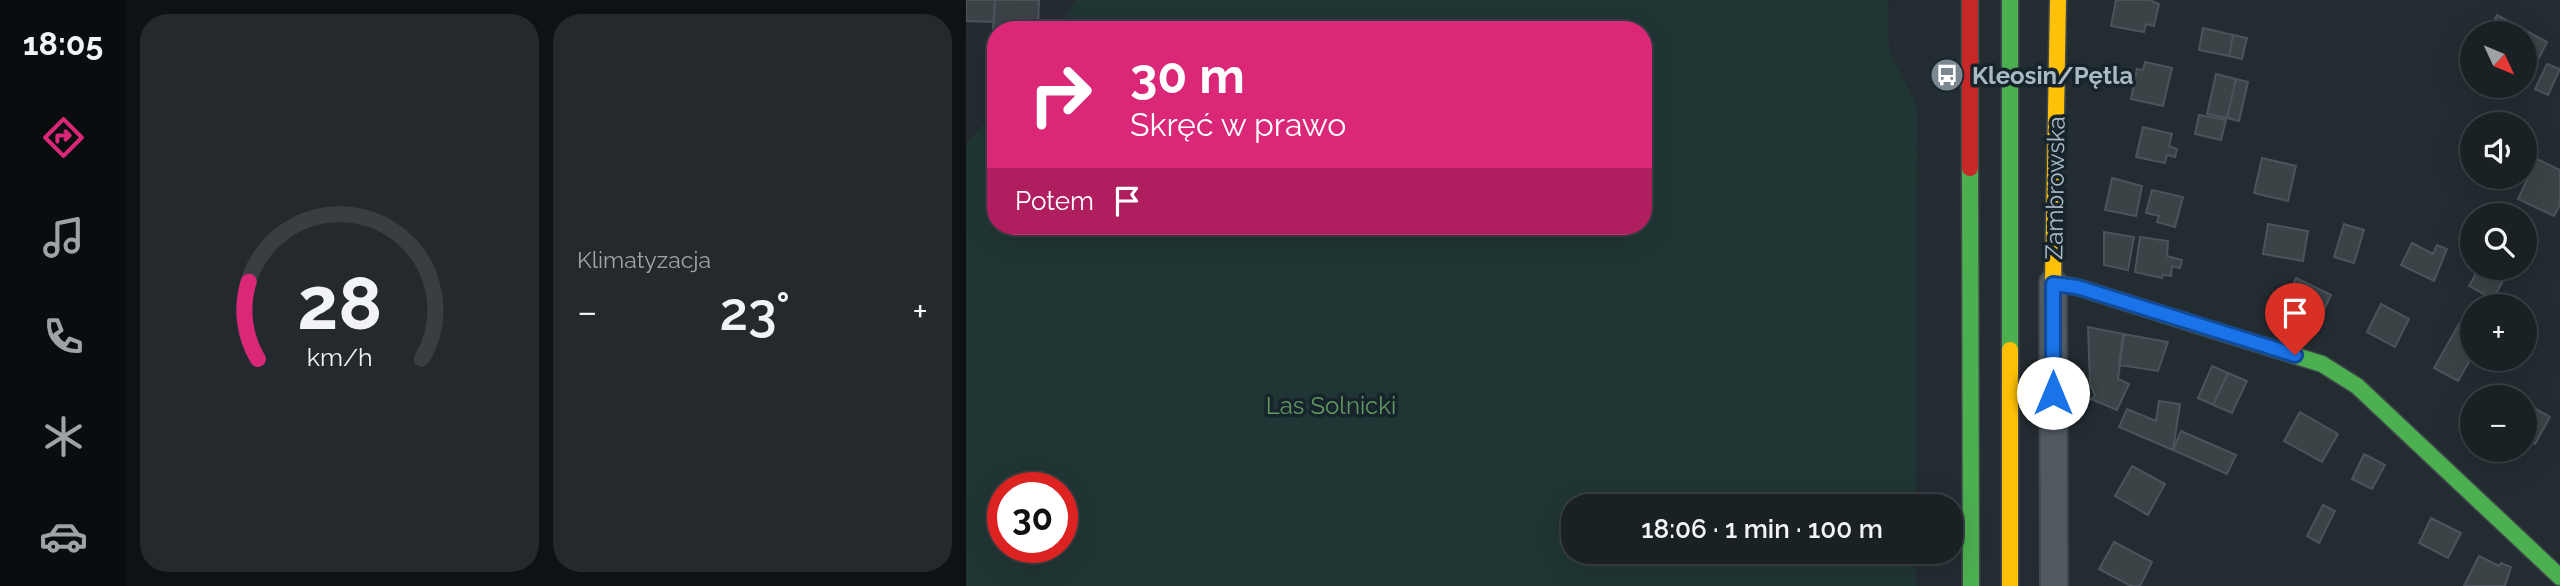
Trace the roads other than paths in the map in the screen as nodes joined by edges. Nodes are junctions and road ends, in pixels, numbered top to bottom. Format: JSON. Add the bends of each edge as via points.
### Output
{"nodes":[{"id":1,"x":1970,"y":0,"type":"edge"},
{"id":2,"x":2010,"y":0,"type":"edge"},
{"id":3,"x":2057,"y":0,"type":"edge"},
{"id":4,"x":2053,"y":284,"type":"junction"},
{"id":5,"x":2560,"y":577,"type":"edge"},
{"id":6,"x":1971,"y":586,"type":"edge"},
{"id":7,"x":2010,"y":586,"type":"edge"},
{"id":8,"x":2053,"y":586,"type":"edge"}],
"edges":[{"from":1,"to":6,"type":"main road"},
{"from":2,"to":7,"type":"main road","name":"Zambrowska"},
{"from":3,"to":4,"type":"main road","name":"Zambrowska"},
{"from":4,"to":5,"type":"main road","via":[[2077,287],[2322,364],[2386,410]]},
{"from":4,"to":8,"type":"street","name":"Zambrowska"}]}
